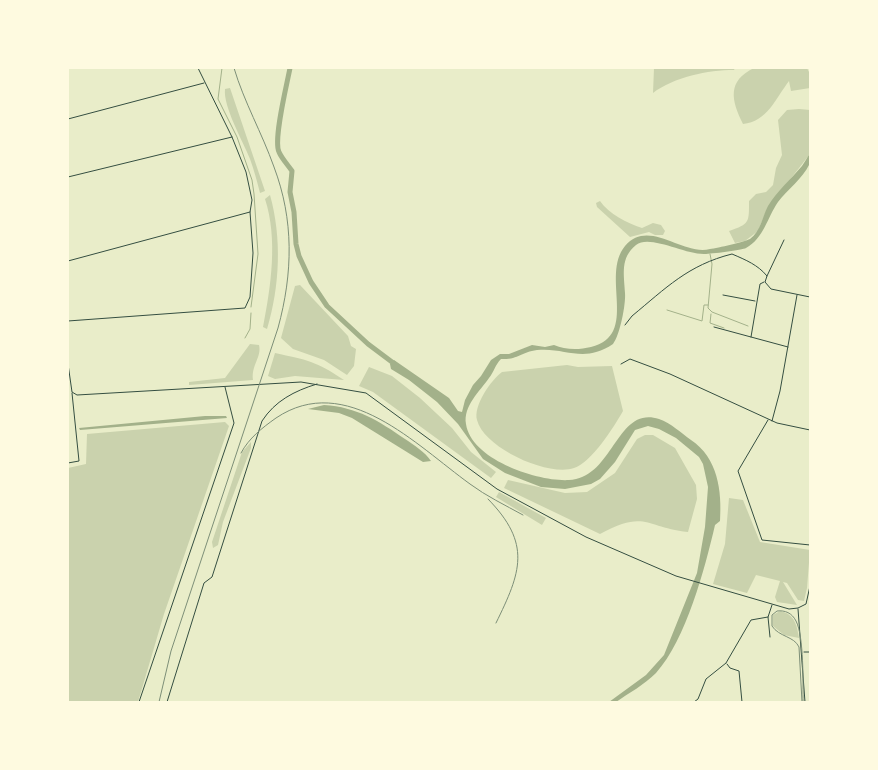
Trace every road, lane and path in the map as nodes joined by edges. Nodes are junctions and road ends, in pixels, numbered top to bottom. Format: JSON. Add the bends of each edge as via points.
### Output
{"nodes":[{"id":1,"x":198,"y":68,"type":"edge"},
{"id":2,"x":205,"y":83,"type":"junction"},
{"id":3,"x":68,"y":119,"type":"edge"},
{"id":4,"x":232,"y":137,"type":"junction"},
{"id":5,"x":68,"y":177,"type":"edge"},
{"id":6,"x":250,"y":212,"type":"junction"},
{"id":7,"x":784,"y":240,"type":"dead end"},
{"id":8,"x":68,"y":261,"type":"edge"},
{"id":9,"x":767,"y":276,"type":"junction"},
{"id":10,"x":765,"y":282,"type":"junction"},
{"id":11,"x":797,"y":294,"type":"junction"},
{"id":12,"x":723,"y":295,"type":"dead end"},
{"id":13,"x":810,"y":297,"type":"edge"},
{"id":14,"x":756,"y":301,"type":"junction"},
{"id":15,"x":68,"y":321,"type":"edge"},
{"id":16,"x":625,"y":325,"type":"dead end"},
{"id":17,"x":714,"y":327,"type":"dead end"},
{"id":18,"x":751,"y":338,"type":"junction"},
{"id":19,"x":788,"y":347,"type":"junction"},
{"id":20,"x":68,"y":364,"type":"edge"},
{"id":21,"x":621,"y":364,"type":"dead end"},
{"id":22,"x":317,"y":384,"type":"junction"},
{"id":23,"x":224,"y":387,"type":"junction"},
{"id":24,"x":72,"y":392,"type":"junction"},
{"id":25,"x":769,"y":419,"type":"junction"},
{"id":26,"x":772,"y":421,"type":"junction"},
{"id":27,"x":810,"y":430,"type":"edge"},
{"id":28,"x":68,"y":463,"type":"edge"},
{"id":29,"x":810,"y":545,"type":"edge"},
{"id":30,"x":810,"y":576,"type":"edge"},
{"id":31,"x":810,"y":586,"type":"edge"},
{"id":32,"x":772,"y":605,"type":"junction"},
{"id":33,"x":798,"y":608,"type":"junction"},
{"id":34,"x":768,"y":618,"type":"junction"},
{"id":35,"x":770,"y":637,"type":"dead end"},
{"id":36,"x":803,"y":652,"type":"junction"},
{"id":37,"x":810,"y":652,"type":"edge"},
{"id":38,"x":726,"y":663,"type":"junction"},
{"id":39,"x":139,"y":702,"type":"edge"},
{"id":40,"x":167,"y":702,"type":"edge"},
{"id":41,"x":694,"y":702,"type":"edge"},
{"id":42,"x":742,"y":702,"type":"edge"},
{"id":43,"x":805,"y":702,"type":"edge"}],
"edges":[{"from":1,"to":2,"type":"street"},
{"from":2,"to":3,"type":"street"},
{"from":2,"to":4,"type":"street"},
{"from":4,"to":5,"type":"street"},
{"from":4,"to":6,"type":"street","via":[[246,172],[252,200]]},
{"from":6,"to":8,"type":"street"},
{"from":6,"to":15,"type":"street","via":[[253,253],[250,297],[245,308]]},
{"from":7,"to":9,"type":"street"},
{"from":9,"to":10,"type":"street"},
{"from":9,"to":16,"type":"street","via":[[755,265],[732,254],[717,258],[687,271]]},
{"from":10,"to":11,"type":"street","via":[[770,289]]},
{"from":10,"to":14,"type":"street","via":[[760,284]]},
{"from":11,"to":13,"type":"street"},
{"from":11,"to":19,"type":"street"},
{"from":12,"to":14,"type":"street"},
{"from":14,"to":18,"type":"street"},
{"from":17,"to":18,"type":"street"},
{"from":18,"to":19,"type":"street"},
{"from":19,"to":26,"type":"street"},
{"from":20,"to":24,"type":"street"},
{"from":21,"to":25,"type":"street","via":[[630,359]]},
{"from":22,"to":23,"type":"street"},
{"from":22,"to":32,"type":"street","via":[[366,393],[497,490],[586,537],[676,576]]},
{"from":22,"to":40,"type":"street","via":[[296,390],[269,411],[262,421],[212,577],[204,583],[188,629]]},
{"from":23,"to":24,"type":"street","via":[[77,395]]},
{"from":23,"to":39,"type":"street","via":[[234,422]]},
{"from":24,"to":28,"type":"street","via":[[79,461]]},
{"from":25,"to":26,"type":"street"},
{"from":25,"to":29,"type":"street","via":[[738,472],[748,506],[762,540]]},
{"from":26,"to":27,"type":"street"},
{"from":30,"to":31,"type":"street"},
{"from":31,"to":33,"type":"street","via":[[806,604]]},
{"from":32,"to":33,"type":"street"},
{"from":32,"to":34,"type":"street"},
{"from":33,"to":36,"type":"street"},
{"from":34,"to":35,"type":"street"},
{"from":34,"to":38,"type":"street","via":[[750,620]]},
{"from":36,"to":37,"type":"street"},
{"from":36,"to":43,"type":"street"},
{"from":38,"to":41,"type":"street","via":[[706,679]]},
{"from":38,"to":42,"type":"street","via":[[730,668],[739,670]]}]}
